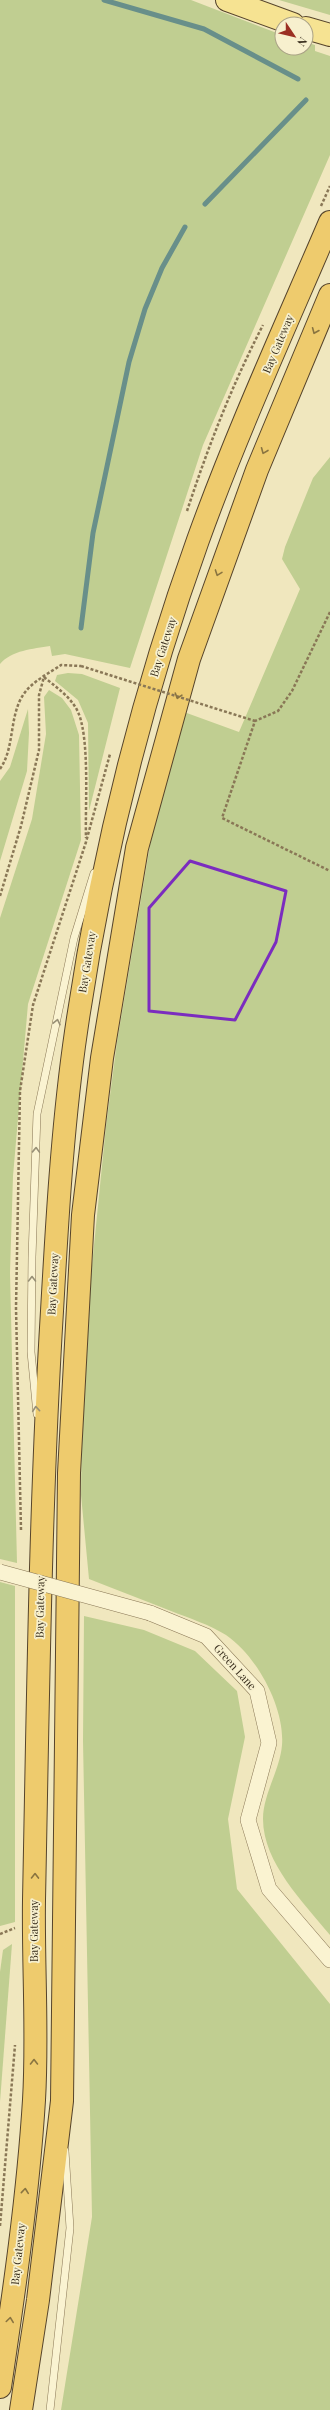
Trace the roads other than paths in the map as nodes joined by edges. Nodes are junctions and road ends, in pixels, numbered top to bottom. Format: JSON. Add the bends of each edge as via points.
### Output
{"nodes":[{"id":1,"x":227,"y":0,"type":"edge"},
{"id":2,"x":274,"y":17,"type":"edge"},
{"id":3,"x":314,"y":30,"type":"edge"},
{"id":4,"x":330,"y":35,"type":"edge"},
{"id":5,"x":330,"y":222,"type":"edge"},
{"id":6,"x":330,"y":295,"type":"edge"},
{"id":7,"x":144,"y":705,"type":"junction"},
{"id":8,"x":99,"y":855,"type":"dead end"},
{"id":9,"x":97,"y":863,"type":"dead end"},
{"id":10,"x":42,"y":1476,"type":"junction"},
{"id":11,"x":0,"y":1572,"type":"edge"},
{"id":12,"x":330,"y":1960,"type":"edge"},
{"id":13,"x":62,"y":2101,"type":"junction"},
{"id":14,"x":0,"y":2386,"type":"edge"},
{"id":15,"x":21,"y":2410,"type":"edge"},
{"id":16,"x":50,"y":2410,"type":"edge"}],
"edges":[{"from":1,"to":2,"type":"main road"},
{"from":3,"to":4,"type":"main road"},
{"from":5,"to":7,"type":"highway","name":"Bay Gateway","via":[[222,478],[196,547]]},
{"from":6,"to":13,"type":"highway","one_way":true,"via":[[233,531],[178,696],[137,848],[102,1058],[83,1216],[69,1465]]},
{"from":7,"to":8,"type":"lane"},
{"from":7,"to":10,"type":"highway","name":"Bay Gateway","via":[[110,841],[90,941],[73,1052],[58,1209]]},
{"from":10,"to":9,"type":"lane","one_way":true,"via":[[31,1352],[37,1114],[74,938]]},
{"from":14,"to":10,"type":"highway","name":"Bay Gateway","one_way":true,"via":[[15,2283],[34,2097],[34,1926]]},
{"from":11,"to":12,"type":"street","name":"Green Lane","bridge":true,"via":[[150,1613],[206,1636],[257,1691],[269,1743],[248,1820],[269,1889]]},
{"from":13,"to":15,"type":"highway","via":[[38,2300]]},
{"from":13,"to":16,"type":"lane","via":[[70,2228]]}]}
